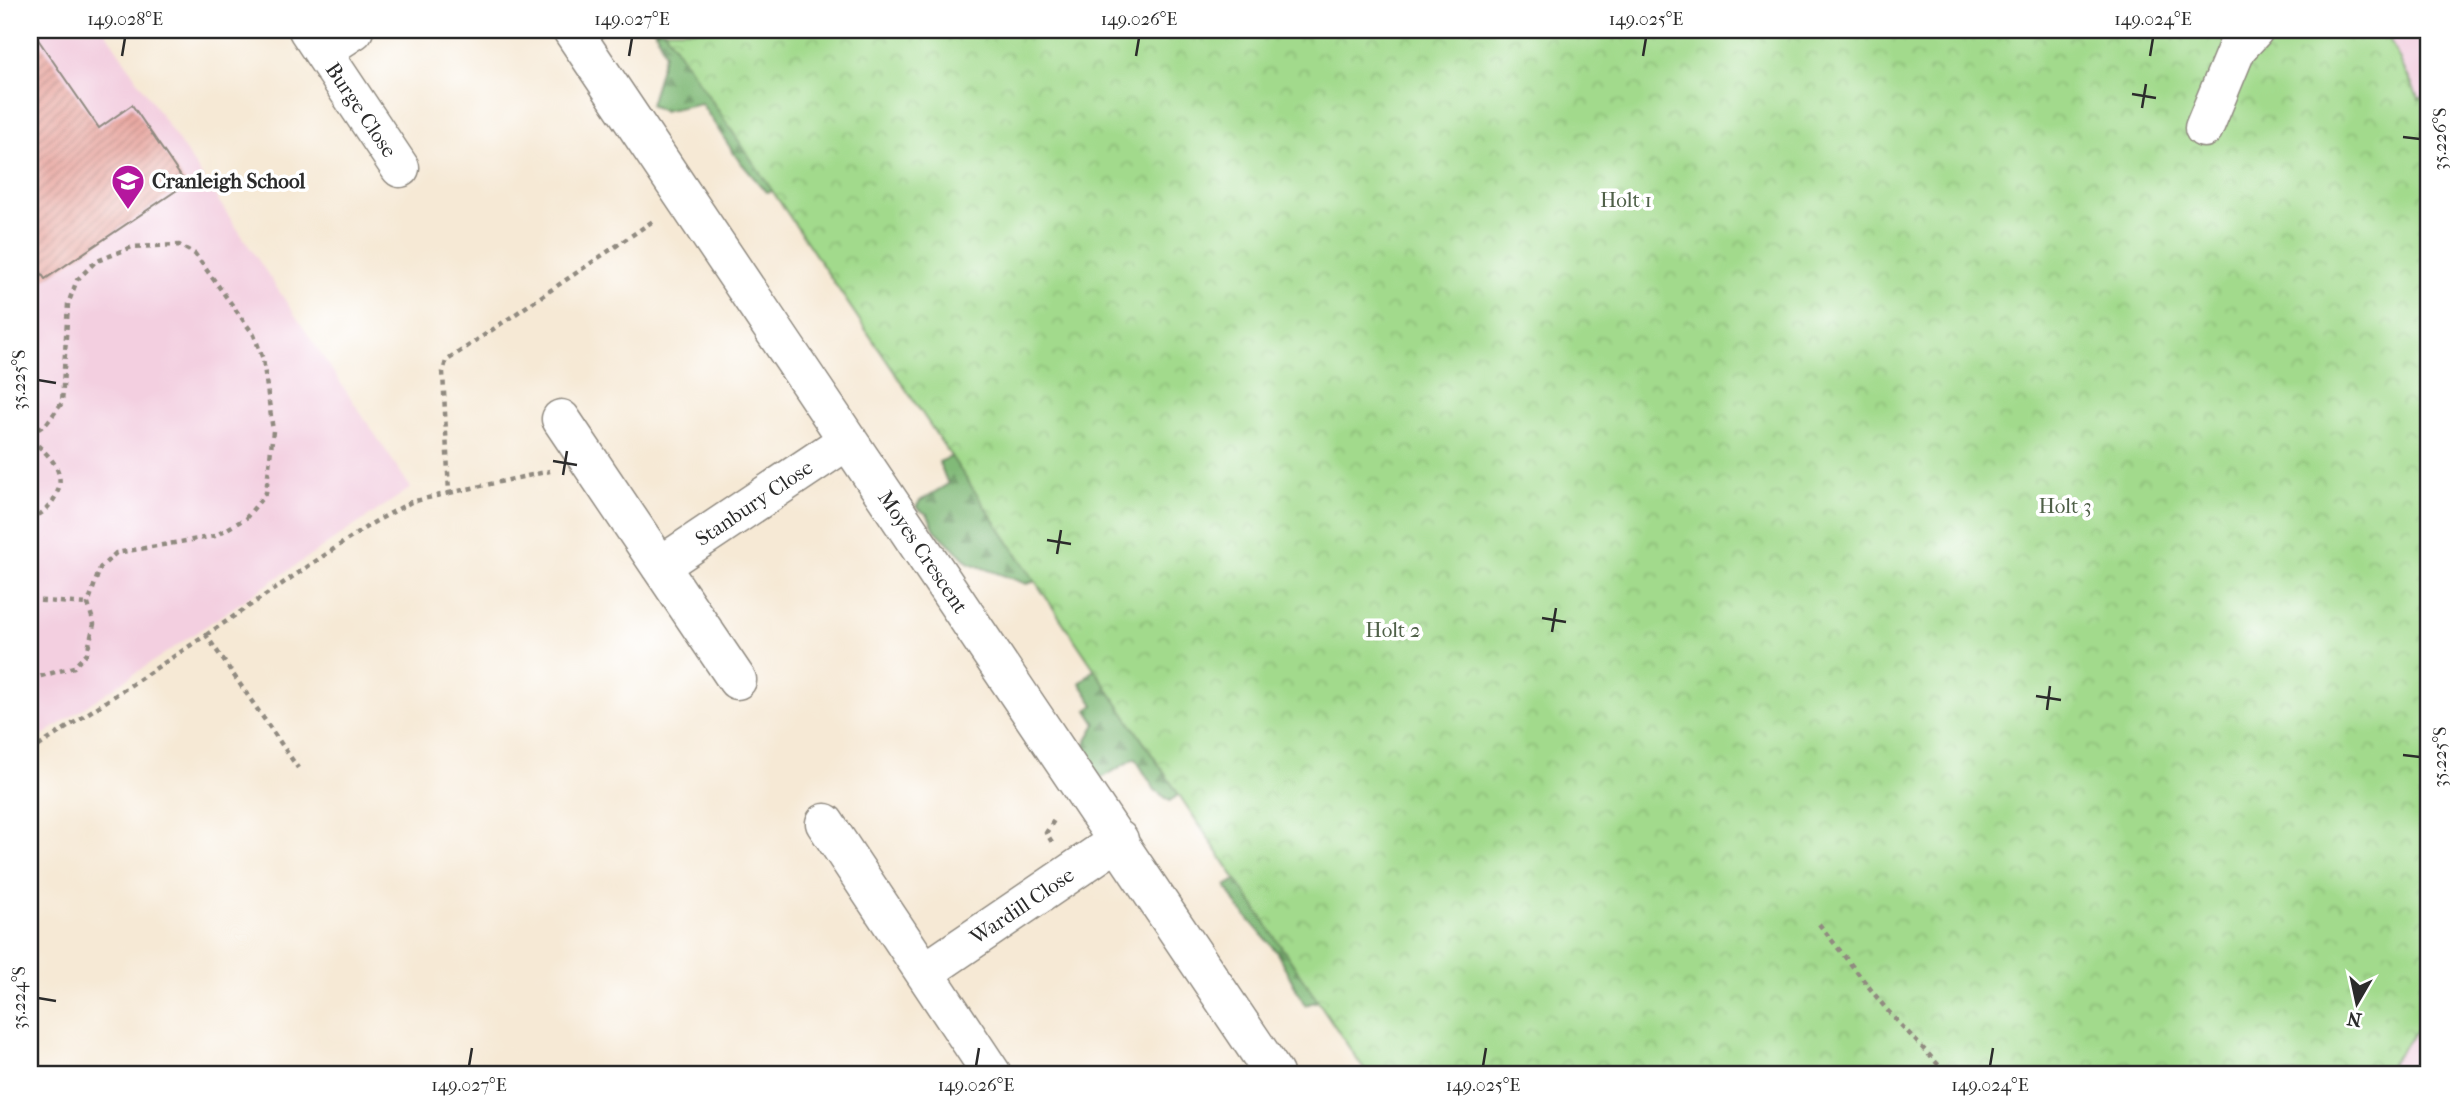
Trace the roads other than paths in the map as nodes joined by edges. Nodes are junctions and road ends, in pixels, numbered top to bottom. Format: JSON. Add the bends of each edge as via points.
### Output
{"nodes":[{"id":1,"x":354,"y":30,"type":"edge"},
{"id":2,"x":572,"y":30,"type":"edge"},
{"id":3,"x":2255,"y":30,"type":"edge"},
{"id":4,"x":315,"y":40,"type":"edge"},
{"id":5,"x":2204,"y":128,"type":"dead end"},
{"id":6,"x":400,"y":169,"type":"dead end"},
{"id":7,"x":571,"y":434,"type":"road end"},
{"id":8,"x":848,"y":440,"type":"junction"},
{"id":9,"x":660,"y":566,"type":"junction"},
{"id":10,"x":737,"y":680,"type":"dead end"},
{"id":11,"x":825,"y":823,"type":"dead end"},
{"id":12,"x":1119,"y":840,"type":"junction"},
{"id":13,"x":925,"y":972,"type":"junction"},
{"id":14,"x":992,"y":1074,"type":"edge"},
{"id":15,"x":1274,"y":1074,"type":"edge"}],
"edges":[{"from":1,"to":4,"type":"street","name":"Burge Close"},
{"from":2,"to":8,"type":"street","name":"Moyes Crescent"},
{"from":3,"to":5,"type":"street","via":[[2237,48]]},
{"from":4,"to":6,"type":"street","name":"Burge Close"},
{"from":7,"to":9,"type":"street"},
{"from":8,"to":9,"type":"street","name":"Stanbury Close"},
{"from":8,"to":12,"type":"street","name":"Moyes Crescent"},
{"from":9,"to":10,"type":"street"},
{"from":11,"to":13,"type":"street"},
{"from":12,"to":13,"type":"street","name":"Wardill Close"},
{"from":12,"to":15,"type":"street","name":"Moyes Crescent"},
{"from":13,"to":14,"type":"street"}]}
